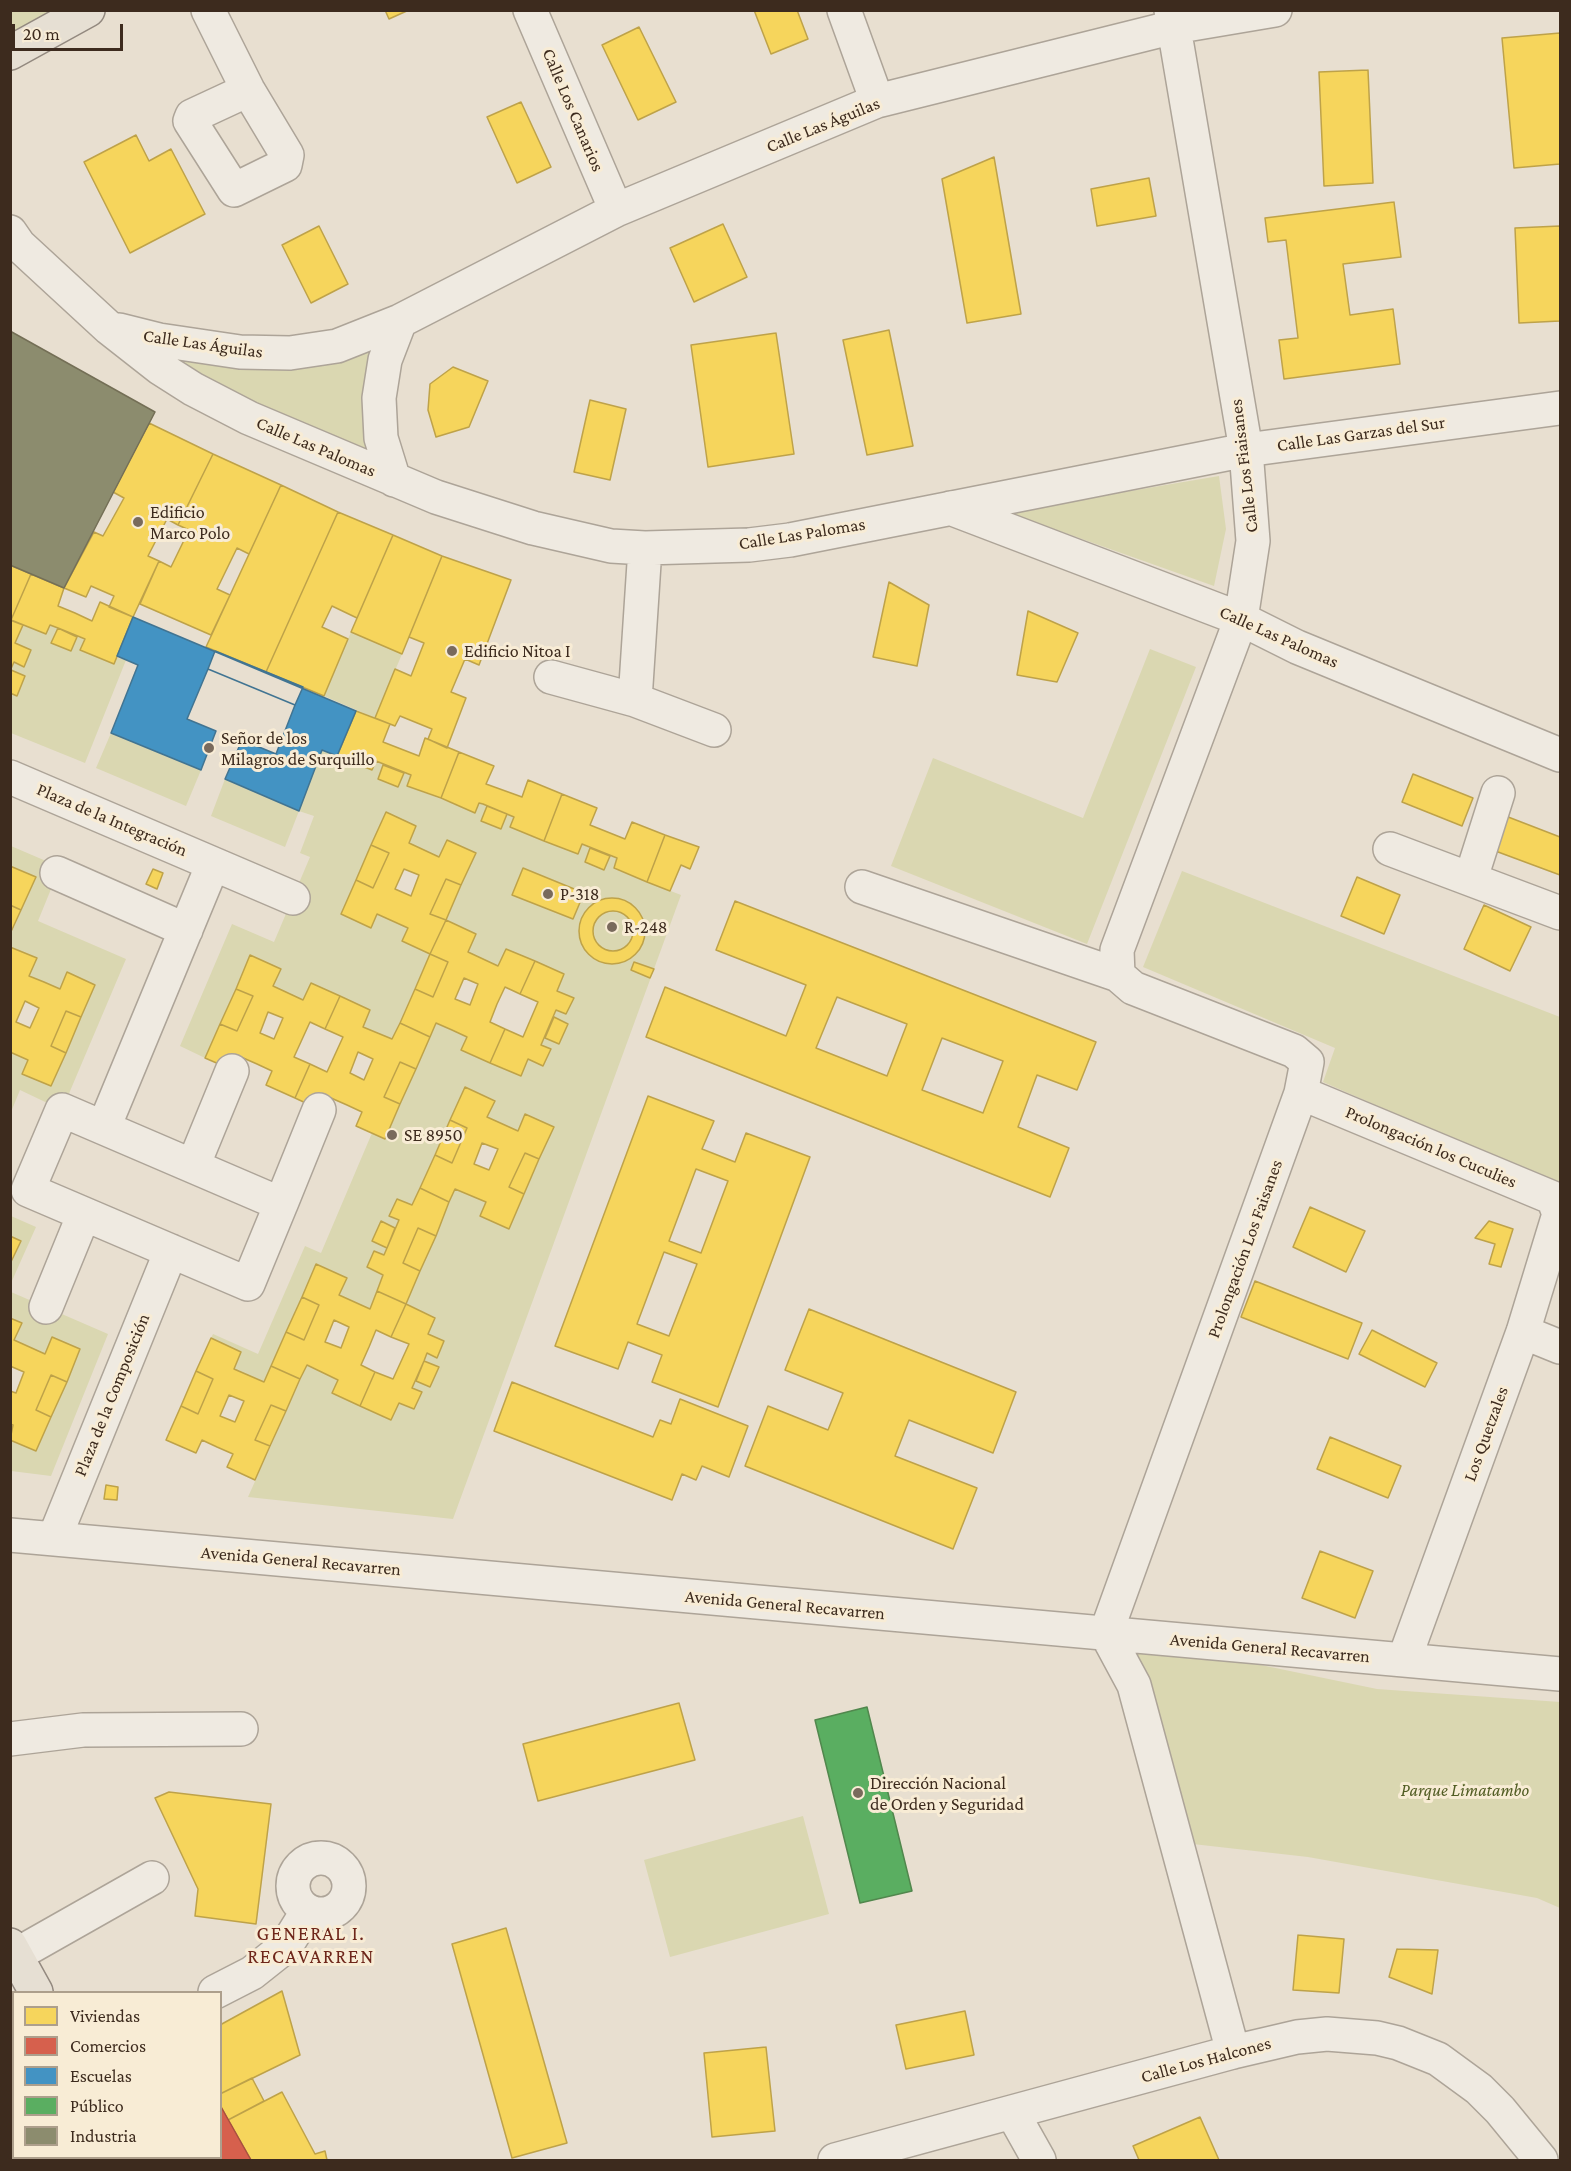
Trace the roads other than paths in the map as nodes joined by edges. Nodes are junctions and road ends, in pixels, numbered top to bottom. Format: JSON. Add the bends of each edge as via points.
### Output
{"nodes":[{"id":1,"x":88,"y":10,"type":"edge"},
{"id":2,"x":208,"y":10,"type":"edge"},
{"id":3,"x":530,"y":10,"type":"edge"},
{"id":4,"x":844,"y":10,"type":"edge"},
{"id":5,"x":1275,"y":10,"type":"edge"},
{"id":6,"x":1173,"y":19,"type":"edge"},
{"id":7,"x":10,"y":53,"type":"edge"},
{"id":8,"x":249,"y":90,"type":"dead end"},
{"id":9,"x":877,"y":102,"type":"junction"},
{"id":10,"x":616,"y":210,"type":"junction"},
{"id":11,"x":10,"y":232,"type":"edge"},
{"id":12,"x":400,"y":321,"type":"junction"},
{"id":13,"x":109,"y":328,"type":"junction"},
{"id":14,"x":1560,"y":408,"type":"edge"},
{"id":15,"x":1245,"y":450,"type":"junction"},
{"id":16,"x":394,"y":480,"type":"junction"},
{"id":17,"x":950,"y":508,"type":"junction"},
{"id":18,"x":645,"y":548,"type":"junction"},
{"id":19,"x":1241,"y":619,"type":"junction"},
{"id":20,"x":551,"y":677,"type":"dead end"},
{"id":21,"x":635,"y":700,"type":"junction"},
{"id":22,"x":714,"y":730,"type":"dead end"},
{"id":23,"x":1560,"y":755,"type":"edge"},
{"id":24,"x":10,"y":777,"type":"edge"},
{"id":25,"x":1498,"y":793,"type":"dead end"},
{"id":26,"x":1390,"y":849,"type":"dead end"},
{"id":27,"x":213,"y":864,"type":"junction"},
{"id":28,"x":57,"y":873,"type":"dead end"},
{"id":29,"x":1471,"y":878,"type":"junction"},
{"id":30,"x":862,"y":886,"type":"dead end"},
{"id":31,"x":293,"y":898,"type":"dead end"},
{"id":32,"x":1560,"y":913,"type":"edge"},
{"id":33,"x":186,"y":930,"type":"junction"},
{"id":34,"x":1118,"y":975,"type":"junction"},
{"id":35,"x":232,"y":1071,"type":"dead end"},
{"id":36,"x":1301,"y":1093,"type":"junction"},
{"id":37,"x":320,"y":1110,"type":"dead end"},
{"id":38,"x":104,"y":1127,"type":"junction"},
{"id":39,"x":193,"y":1166,"type":"junction"},
{"id":40,"x":281,"y":1204,"type":"junction"},
{"id":41,"x":1557,"y":1205,"type":"joint"},
{"id":42,"x":84,"y":1214,"type":"junction"},
{"id":43,"x":171,"y":1251,"type":"junction"},
{"id":44,"x":46,"y":1307,"type":"dead end"},
{"id":45,"x":1523,"y":1332,"type":"junction"},
{"id":46,"x":1560,"y":1347,"type":"edge"},
{"id":47,"x":10,"y":1535,"type":"edge"},
{"id":48,"x":54,"y":1539,"type":"junction"},
{"id":49,"x":1106,"y":1633,"type":"junction"},
{"id":50,"x":1404,"y":1660,"type":"junction"},
{"id":51,"x":1560,"y":1674,"type":"edge"},
{"id":52,"x":241,"y":1729,"type":"dead end"},
{"id":53,"x":10,"y":1739,"type":"edge"},
{"id":54,"x":152,"y":1878,"type":"dead end"},
{"id":55,"x":307,"y":1912,"type":"dead end"},
{"id":56,"x":13,"y":1950,"type":"edge"},
{"id":57,"x":35,"y":1991,"type":"edge"},
{"id":58,"x":217,"y":1991,"type":"edge"},
{"id":59,"x":1233,"y":2052,"type":"junction"},
{"id":60,"x":1012,"y":2112,"type":"junction"},
{"id":61,"x":835,"y":2160,"type":"edge"},
{"id":62,"x":1039,"y":2160,"type":"edge"},
{"id":63,"x":1541,"y":2160,"type":"edge"}],
"edges":[{"from":1,"to":7,"type":"main road"},
{"from":2,"to":8,"type":"street"},
{"from":3,"to":10,"type":"street","name":"Calle Los Canarios"},
{"from":4,"to":9,"type":"street"},
{"from":5,"to":6,"type":"street","name":"Calle Las Águilas"},
{"from":6,"to":9,"type":"street","name":"Calle Las Águilas"},
{"from":6,"to":15,"type":"street","name":"Calle Los Fiaisanes"},
{"from":9,"to":10,"type":"street","name":"Calle Las Águilas"},
{"from":10,"to":12,"type":"street","name":"Calle Las Águilas"},
{"from":11,"to":13,"type":"street","name":"Calle Las Palomas","via":[[19,245]]},
{"from":12,"to":13,"type":"street","name":"Calle Las Águilas","via":[[337,346],[272,353],[197,346]]},
{"from":12,"to":16,"type":"street","via":[[385,360],[379,398],[381,438]]},
{"from":13,"to":16,"type":"street","name":"Calle Las Palomas","via":[[194,389],[249,418]]},
{"from":14,"to":15,"type":"street","name":"Calle Las Garzas del Sur"},
{"from":15,"to":17,"type":"street","name":"Calle Las Garzas del Sur"},
{"from":15,"to":19,"type":"street","name":"Calle Los Fiaisanes","via":[[1253,541]]},
{"from":16,"to":18,"type":"street","name":"Calle Las Palomas","via":[[476,512],[533,528],[611,546]]},
{"from":17,"to":18,"type":"street","name":"Calle Las Palomas","via":[[780,541]]},
{"from":17,"to":19,"type":"street","name":"Calle Las Palomas"},
{"from":18,"to":21,"type":"street"},
{"from":19,"to":23,"type":"street","name":"Calle Las Palomas","via":[[1297,647]]},
{"from":19,"to":34,"type":"street","name":"Calle Los Fiaisanes","via":[[1117,950]]},
{"from":20,"to":21,"type":"street"},
{"from":21,"to":22,"type":"street"},
{"from":24,"to":27,"type":"street","name":"Plaza de la Integración"},
{"from":25,"to":29,"type":"street"},
{"from":26,"to":29,"type":"street"},
{"from":27,"to":31,"type":"street","name":"Plaza de la Integración"},
{"from":27,"to":33,"type":"street"},
{"from":28,"to":33,"type":"street"},
{"from":29,"to":32,"type":"street"},
{"from":30,"to":34,"type":"street"},
{"from":33,"to":38,"type":"street"},
{"from":34,"to":36,"type":"street","name":"Prolongación Los Faisanes","via":[[1133,988],[1301,1055],[1307,1062]]},
{"from":35,"to":39,"type":"street"},
{"from":36,"to":41,"type":"street","name":"Prolongación los Cuculies","via":[[1553,1198]]},
{"from":36,"to":49,"type":"street","name":"Prolongación Los Faisanes"},
{"from":37,"to":40,"type":"street"},
{"from":38,"to":39,"type":"street"},
{"from":38,"to":42,"type":"street","via":[[62,1110],[28,1191]]},
{"from":39,"to":40,"type":"street"},
{"from":40,"to":43,"type":"street","via":[[248,1284]]},
{"from":41,"to":45,"type":"street","name":"Los Quetzales","via":[[1559,1214]]},
{"from":42,"to":43,"type":"street"},
{"from":42,"to":44,"type":"street"},
{"from":43,"to":48,"type":"street","name":"Plaza de la Composición"},
{"from":45,"to":46,"type":"street"},
{"from":45,"to":50,"type":"street","name":"Los Quetzales"},
{"from":47,"to":48,"type":"street","name":"Avenida General Recavarren"},
{"from":48,"to":49,"type":"street","name":"Avenida General Recavarren"},
{"from":49,"to":50,"type":"street","name":"Avenida General Recavarren"},
{"from":49,"to":59,"type":"street","via":[[1134,1685]]},
{"from":50,"to":51,"type":"street","name":"Avenida General Recavarren"},
{"from":52,"to":53,"type":"street","via":[[83,1730]]},
{"from":54,"to":56,"type":"street"},
{"from":55,"to":58,"type":"street","via":[[286,1946],[252,1973]]},
{"from":56,"to":57,"type":"main road"},
{"from":59,"to":60,"type":"street","name":"Calle Los Halcones"},
{"from":59,"to":63,"type":"street","name":"Calle Los Halcones","via":[[1326,2034],[1351,2034],[1398,2043],[1438,2059],[1479,2090]]},
{"from":60,"to":61,"type":"street","name":"Calle Los Halcones"},
{"from":60,"to":62,"type":"street"}]}
